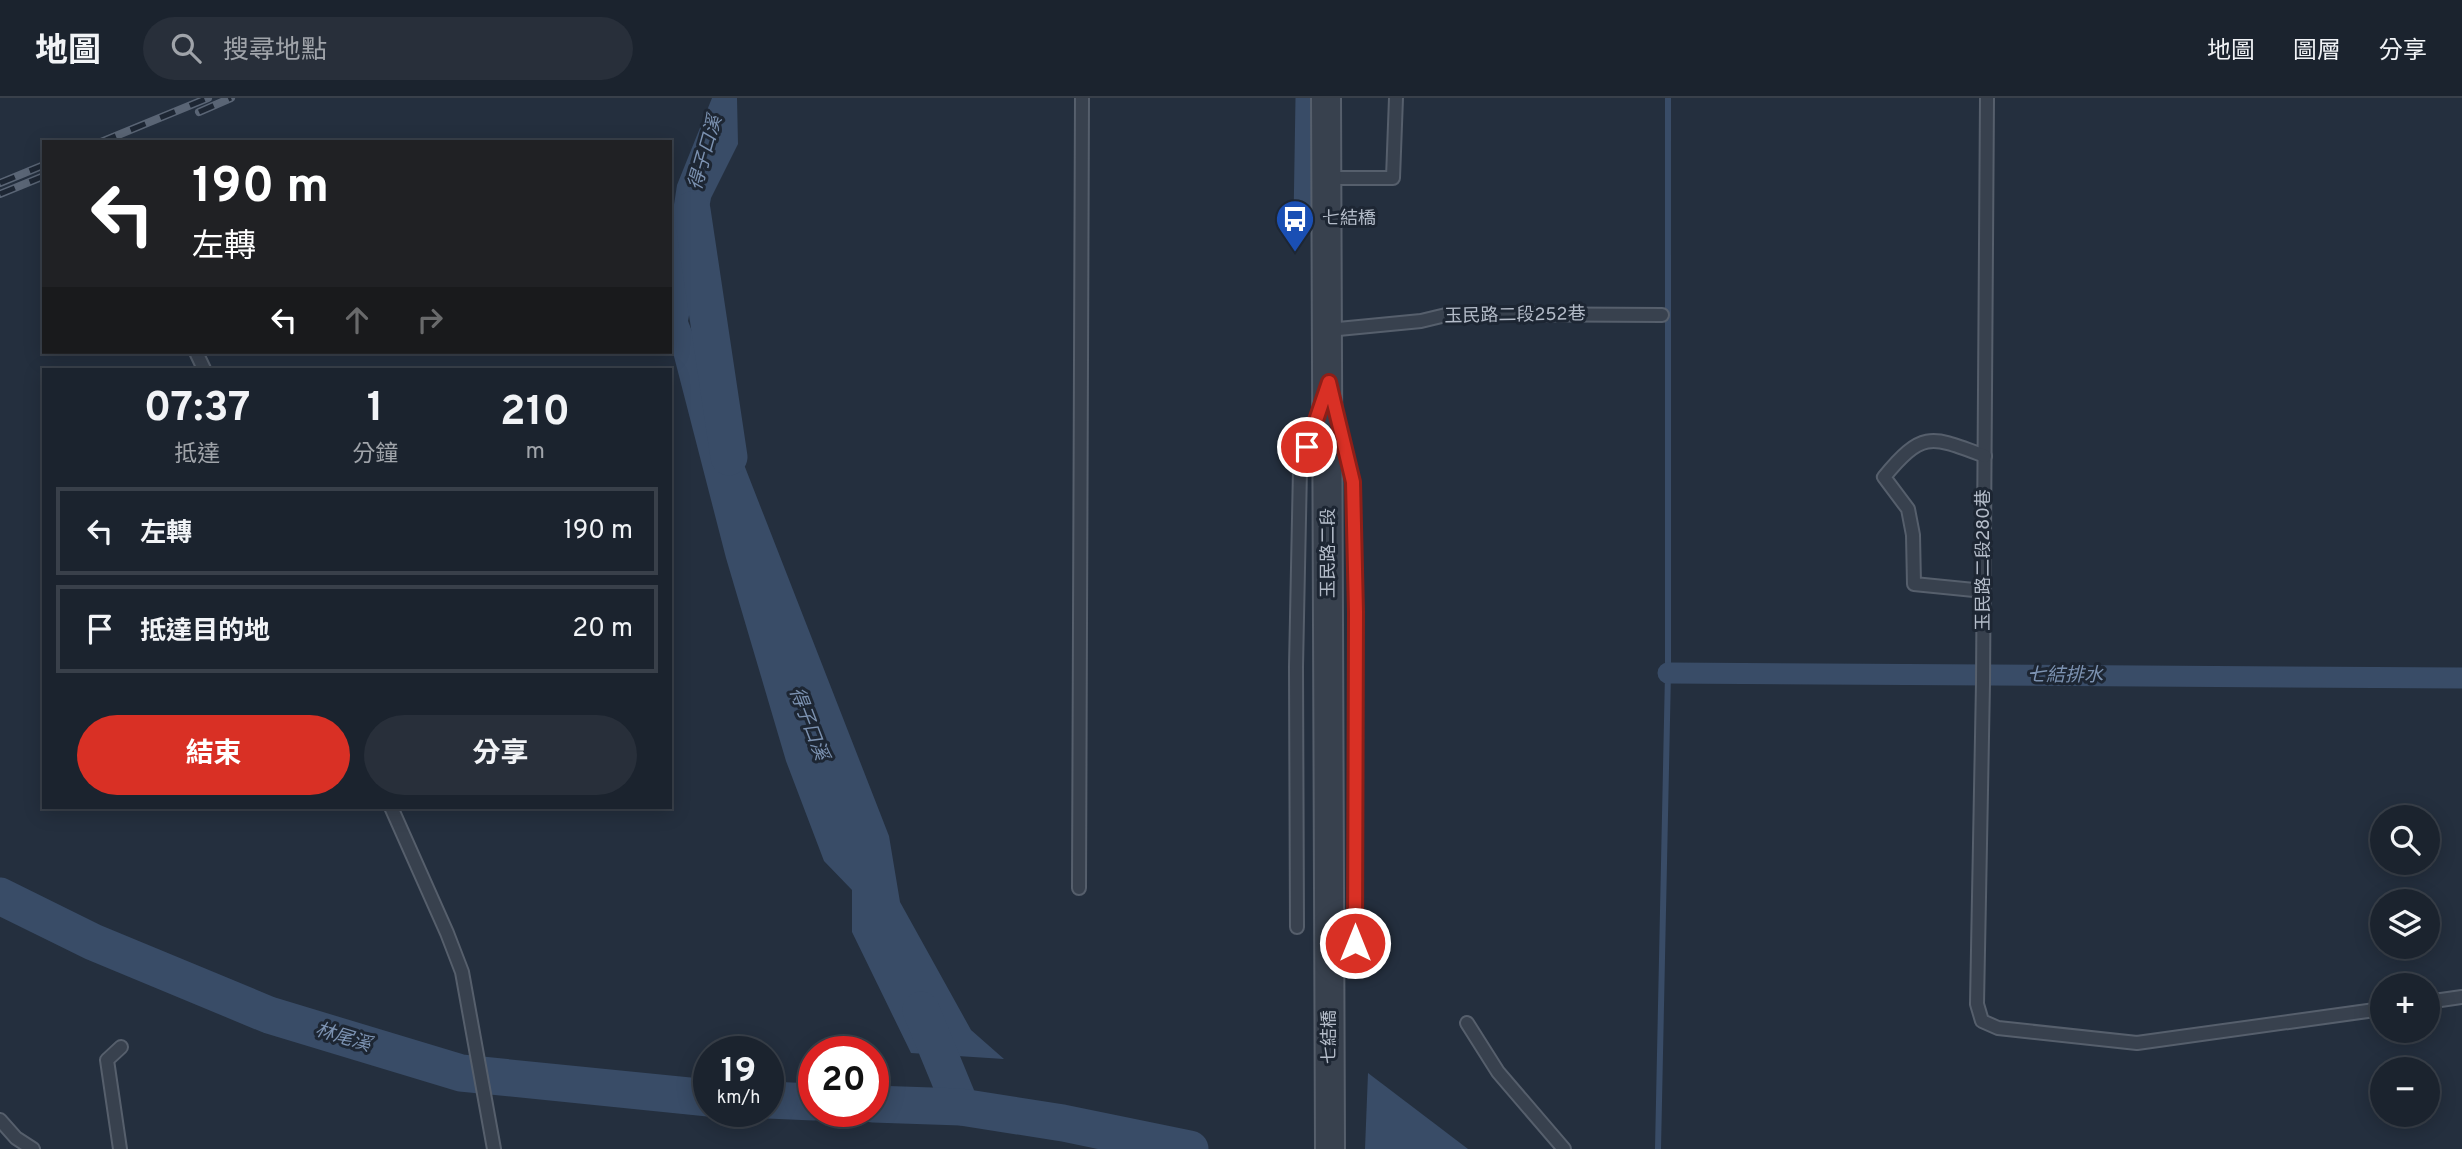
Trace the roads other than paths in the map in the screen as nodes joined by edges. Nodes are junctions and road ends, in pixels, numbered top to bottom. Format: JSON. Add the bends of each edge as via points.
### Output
{"nodes":[{"id":1,"x":1083,"y":98,"type":"edge"},
{"id":2,"x":1326,"y":98,"type":"edge"},
{"id":3,"x":1396,"y":98,"type":"edge"},
{"id":4,"x":1987,"y":98,"type":"edge"},
{"id":5,"x":1325,"y":178,"type":"junction"},
{"id":6,"x":1662,"y":314,"type":"dead end"},
{"id":7,"x":1328,"y":330,"type":"junction"},
{"id":8,"x":1329,"y":382,"type":"junction"},
{"id":9,"x":1985,"y":456,"type":"junction"},
{"id":10,"x":1984,"y":591,"type":"junction"},
{"id":11,"x":1330,"y":757,"type":"joint"},
{"id":12,"x":392,"y":809,"type":"edge"},
{"id":13,"x":1079,"y":888,"type":"dead end"},
{"id":14,"x":1297,"y":927,"type":"dead end"},
{"id":15,"x":1355,"y":943,"type":"dead end"},
{"id":16,"x":2462,"y":997,"type":"edge"},
{"id":17,"x":2440,"y":1000,"type":"edge"},
{"id":18,"x":2370,"y":1011,"type":"edge"},
{"id":19,"x":1467,"y":1023,"type":"dead end"},
{"id":20,"x":121,"y":1047,"type":"dead end"},
{"id":21,"x":0,"y":1120,"type":"edge"},
{"id":22,"x":493,"y":1143,"type":"edge"},
{"id":23,"x":33,"y":1149,"type":"edge"},
{"id":24,"x":120,"y":1149,"type":"edge"},
{"id":25,"x":1330,"y":1149,"type":"edge"},
{"id":26,"x":1564,"y":1149,"type":"edge"}],
"edges":[{"from":1,"to":13,"type":"lane"},
{"from":2,"to":5,"type":"street","name":"玉民路二段"},
{"from":3,"to":5,"type":"lane","via":[[1393,178]]},
{"from":4,"to":9,"type":"lane","name":"玉民路二段280巷"},
{"from":5,"to":7,"type":"street","name":"玉民路二段"},
{"from":6,"to":7,"type":"lane","name":"玉民路二段252巷","via":[[1450,314]]},
{"from":7,"to":8,"type":"street","name":"玉民路二段"},
{"from":8,"to":11,"type":"street","name":"玉民路二段"},
{"from":8,"to":14,"type":"lane","via":[[1300,469]]},
{"from":8,"to":15,"type":"lane","via":[[1353,482]]},
{"from":9,"to":10,"type":"lane","name":"玉民路二段280巷"},
{"from":9,"to":10,"type":"lane","via":[[1943,440],[1922,441],[1884,477],[1908,509],[1914,584]]},
{"from":10,"to":18,"type":"lane","name":"玉民路二段280巷","via":[[1978,1004],[1982,1021],[1998,1028],[2137,1043]]},
{"from":11,"to":25,"type":"street","name":"七結橋"},
{"from":12,"to":22,"type":"lane","via":[[462,972]]},
{"from":16,"to":17,"type":"lane"},
{"from":19,"to":26,"type":"lane","via":[[1498,1072]]},
{"from":20,"to":24,"type":"lane","via":[[107,1060]]},
{"from":21,"to":23,"type":"lane"}]}
